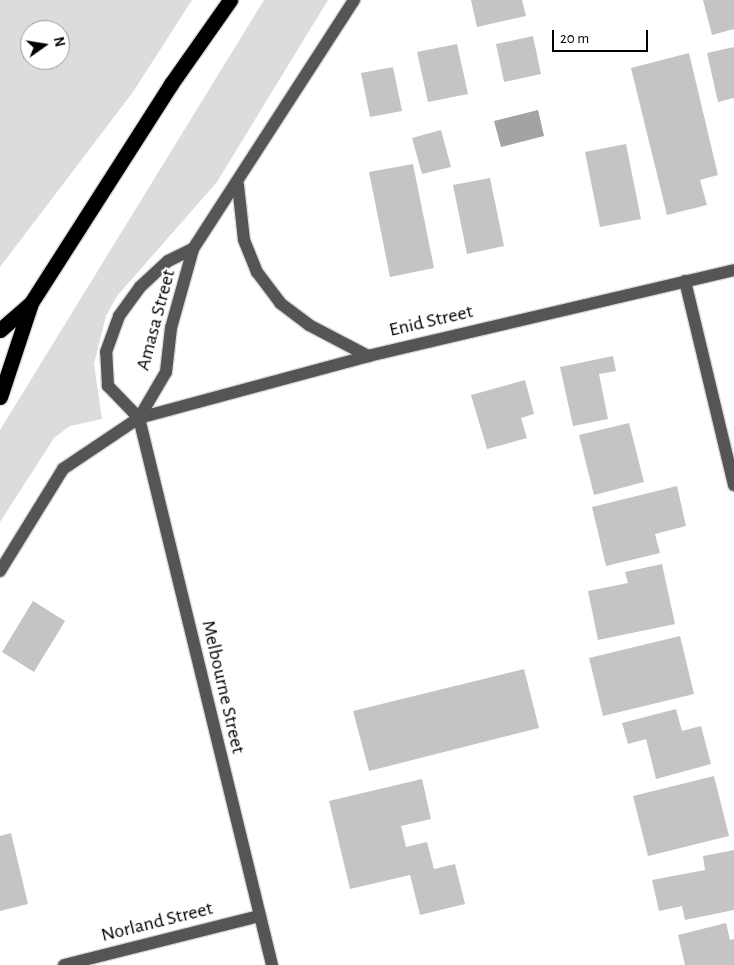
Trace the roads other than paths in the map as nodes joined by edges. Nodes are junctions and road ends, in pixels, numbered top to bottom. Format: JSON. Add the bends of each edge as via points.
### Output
{"nodes":[{"id":1,"x":230,"y":0,"type":"edge"},
{"id":2,"x":354,"y":0,"type":"edge"},
{"id":3,"x":238,"y":185,"type":"junction"},
{"id":4,"x":193,"y":249,"type":"junction"},
{"id":5,"x":734,"y":270,"type":"edge"},
{"id":6,"x":685,"y":281,"type":"junction"},
{"id":7,"x":31,"y":303,"type":"junction"},
{"id":8,"x":0,"y":330,"type":"edge"},
{"id":9,"x":368,"y":356,"type":"junction"},
{"id":10,"x":0,"y":397,"type":"edge"},
{"id":11,"x":139,"y":418,"type":"junction"},
{"id":12,"x":734,"y":485,"type":"edge"},
{"id":13,"x":0,"y":571,"type":"edge"},
{"id":14,"x":259,"y":916,"type":"junction"},
{"id":15,"x":64,"y":965,"type":"edge"},
{"id":16,"x":272,"y":965,"type":"edge"}],
"edges":[{"from":1,"to":7,"type":"highway","via":[[171,84]]},
{"from":2,"to":3,"type":"street","name":"Amasa Street"},
{"from":3,"to":4,"type":"street","name":"Amasa Street"},
{"from":3,"to":9,"type":"street","via":[[244,240],[256,272],[274,295],[309,325]]},
{"from":4,"to":11,"type":"street","name":"Amasa Street","via":[[172,328],[166,372]]},
{"from":4,"to":11,"type":"street","name":"Amasa Street","via":[[168,261],[140,287],[120,316],[106,352],[108,386]]},
{"from":5,"to":6,"type":"street","name":"Enid Street"},
{"from":6,"to":9,"type":"street","name":"Enid Street"},
{"from":6,"to":12,"type":"street"},
{"from":7,"to":8,"type":"highway"},
{"from":7,"to":10,"type":"highway"},
{"from":9,"to":11,"type":"street","name":"Enid Street"},
{"from":11,"to":13,"type":"street","via":[[63,469]]},
{"from":11,"to":14,"type":"street","name":"Melbourne Street"},
{"from":14,"to":15,"type":"street","name":"Norland Street"},
{"from":14,"to":16,"type":"street","name":"Melbourne Street"}]}
